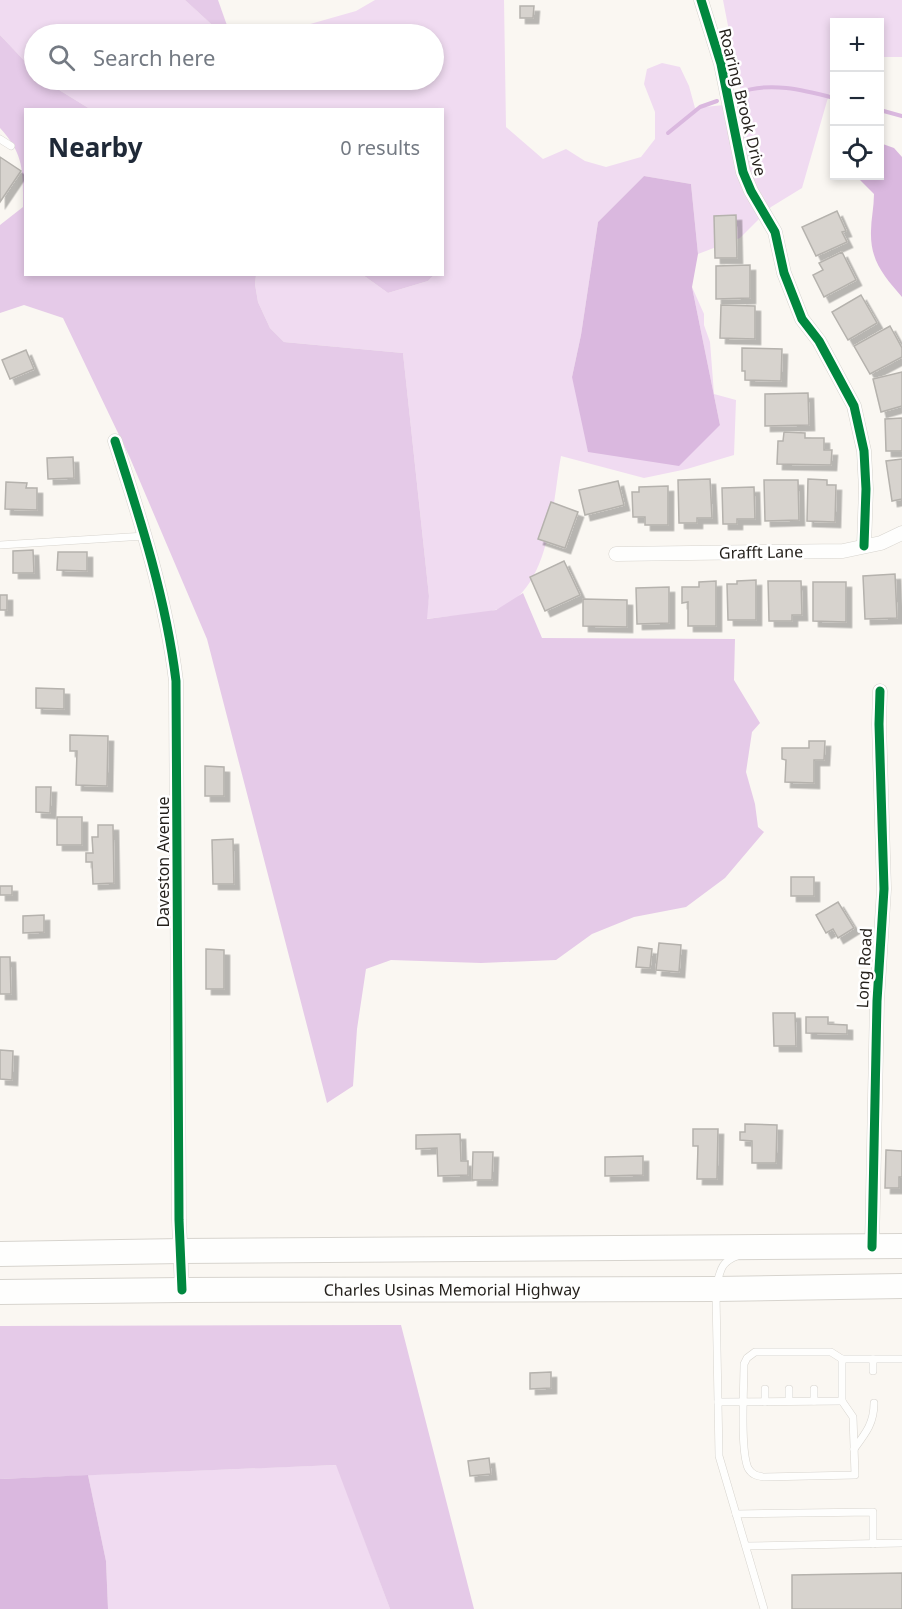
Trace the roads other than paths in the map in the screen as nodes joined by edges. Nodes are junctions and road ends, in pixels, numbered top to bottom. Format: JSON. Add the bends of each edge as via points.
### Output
{"nodes":[{"id":1,"x":701,"y":0,"type":"edge"},
{"id":2,"x":0,"y":139,"type":"edge"},
{"id":3,"x":11,"y":146,"type":"dead end"},
{"id":4,"x":115,"y":441,"type":"dead end"},
{"id":5,"x":902,"y":533,"type":"edge"},
{"id":6,"x":145,"y":536,"type":"junction"},
{"id":7,"x":0,"y":545,"type":"edge"},
{"id":8,"x":864,"y":546,"type":"junction"},
{"id":9,"x":616,"y":554,"type":"dead end"},
{"id":10,"x":880,"y":691,"type":"dead end"},
{"id":11,"x":872,"y":1246,"type":"junction"},
{"id":12,"x":902,"y":1246,"type":"edge"},
{"id":13,"x":181,"y":1251,"type":"junction"},
{"id":14,"x":0,"y":1254,"type":"edge"},
{"id":15,"x":844,"y":1255,"type":"dead end"},
{"id":16,"x":750,"y":1256,"type":"dead end"},
{"id":17,"x":902,"y":1286,"type":"edge"},
{"id":18,"x":716,"y":1289,"type":"junction"},
{"id":19,"x":182,"y":1290,"type":"junction"},
{"id":20,"x":0,"y":1292,"type":"edge"},
{"id":21,"x":842,"y":1359,"type":"junction"},
{"id":22,"x":873,"y":1359,"type":"junction"},
{"id":23,"x":902,"y":1359,"type":"edge"},
{"id":24,"x":873,"y":1371,"type":"dead end"},
{"id":25,"x":765,"y":1389,"type":"dead end"},
{"id":26,"x":789,"y":1389,"type":"dead end"},
{"id":27,"x":814,"y":1389,"type":"dead end"},
{"id":28,"x":789,"y":1401,"type":"junction"},
{"id":29,"x":814,"y":1401,"type":"junction"},
{"id":30,"x":842,"y":1401,"type":"junction"},
{"id":31,"x":718,"y":1402,"type":"junction"},
{"id":32,"x":744,"y":1402,"type":"junction"},
{"id":33,"x":765,"y":1402,"type":"junction"},
{"id":34,"x":874,"y":1403,"type":"dead end"},
{"id":35,"x":854,"y":1449,"type":"junction"},
{"id":36,"x":736,"y":1514,"type":"junction"},
{"id":37,"x":902,"y":1543,"type":"edge"},
{"id":38,"x":873,"y":1544,"type":"junction"},
{"id":39,"x":746,"y":1546,"type":"junction"},
{"id":40,"x":764,"y":1609,"type":"edge"}],
"edges":[{"from":1,"to":8,"type":"street","name":"Roaring Brook Drive","via":[[721,64],[743,172],[775,232],[784,273],[802,319],[819,340],[854,406],[864,451]]},
{"from":2,"to":3,"type":"lane"},
{"from":4,"to":6,"type":"street","name":"Daveston Avenue"},
{"from":5,"to":8,"type":"street","name":"Grafft Lane"},
{"from":6,"to":7,"type":"lane"},
{"from":6,"to":13,"type":"street","name":"Daveston Avenue","via":[[164,604],[176,681]]},
{"from":8,"to":9,"type":"street","name":"Grafft Lane","via":[[843,551]]},
{"from":10,"to":11,"type":"street","name":"Long Road","via":[[884,889],[877,1001]]},
{"from":11,"to":12,"type":"highway"},
{"from":11,"to":13,"type":"highway"},
{"from":11,"to":15,"type":"lane","via":[[863,1254]]},
{"from":13,"to":14,"type":"highway"},
{"from":13,"to":19,"type":"street","name":"Daveston Avenue"},
{"from":16,"to":18,"type":"lane","via":[[727,1260]]},
{"from":17,"to":18,"type":"highway","name":"Charles Usinas Memorial Highway"},
{"from":18,"to":19,"type":"highway","name":"Charles Usinas Memorial Highway"},
{"from":18,"to":31,"type":"lane"},
{"from":19,"to":20,"type":"highway","name":"Charles Usinas Memorial Highway"},
{"from":21,"to":22,"type":"lane"},
{"from":21,"to":30,"type":"lane"},
{"from":21,"to":32,"type":"lane","via":[[831,1353],[765,1356],[755,1352],[744,1364]]},
{"from":22,"to":23,"type":"lane"},
{"from":22,"to":24,"type":"lane"},
{"from":25,"to":33,"type":"lane"},
{"from":26,"to":28,"type":"lane"},
{"from":27,"to":29,"type":"lane"},
{"from":28,"to":29,"type":"lane"},
{"from":28,"to":33,"type":"lane"},
{"from":29,"to":30,"type":"lane"},
{"from":30,"to":35,"type":"lane","via":[[853,1417]]},
{"from":31,"to":32,"type":"lane"},
{"from":31,"to":36,"type":"lane","via":[[719,1456]]},
{"from":32,"to":33,"type":"lane"},
{"from":32,"to":35,"type":"lane","via":[[744,1453],[753,1475],[855,1475]]},
{"from":34,"to":35,"type":"lane","via":[[871,1427]]},
{"from":36,"to":38,"type":"lane","via":[[873,1512]]},
{"from":36,"to":39,"type":"lane"},
{"from":37,"to":38,"type":"lane"},
{"from":38,"to":39,"type":"lane"},
{"from":39,"to":40,"type":"lane"}]}
